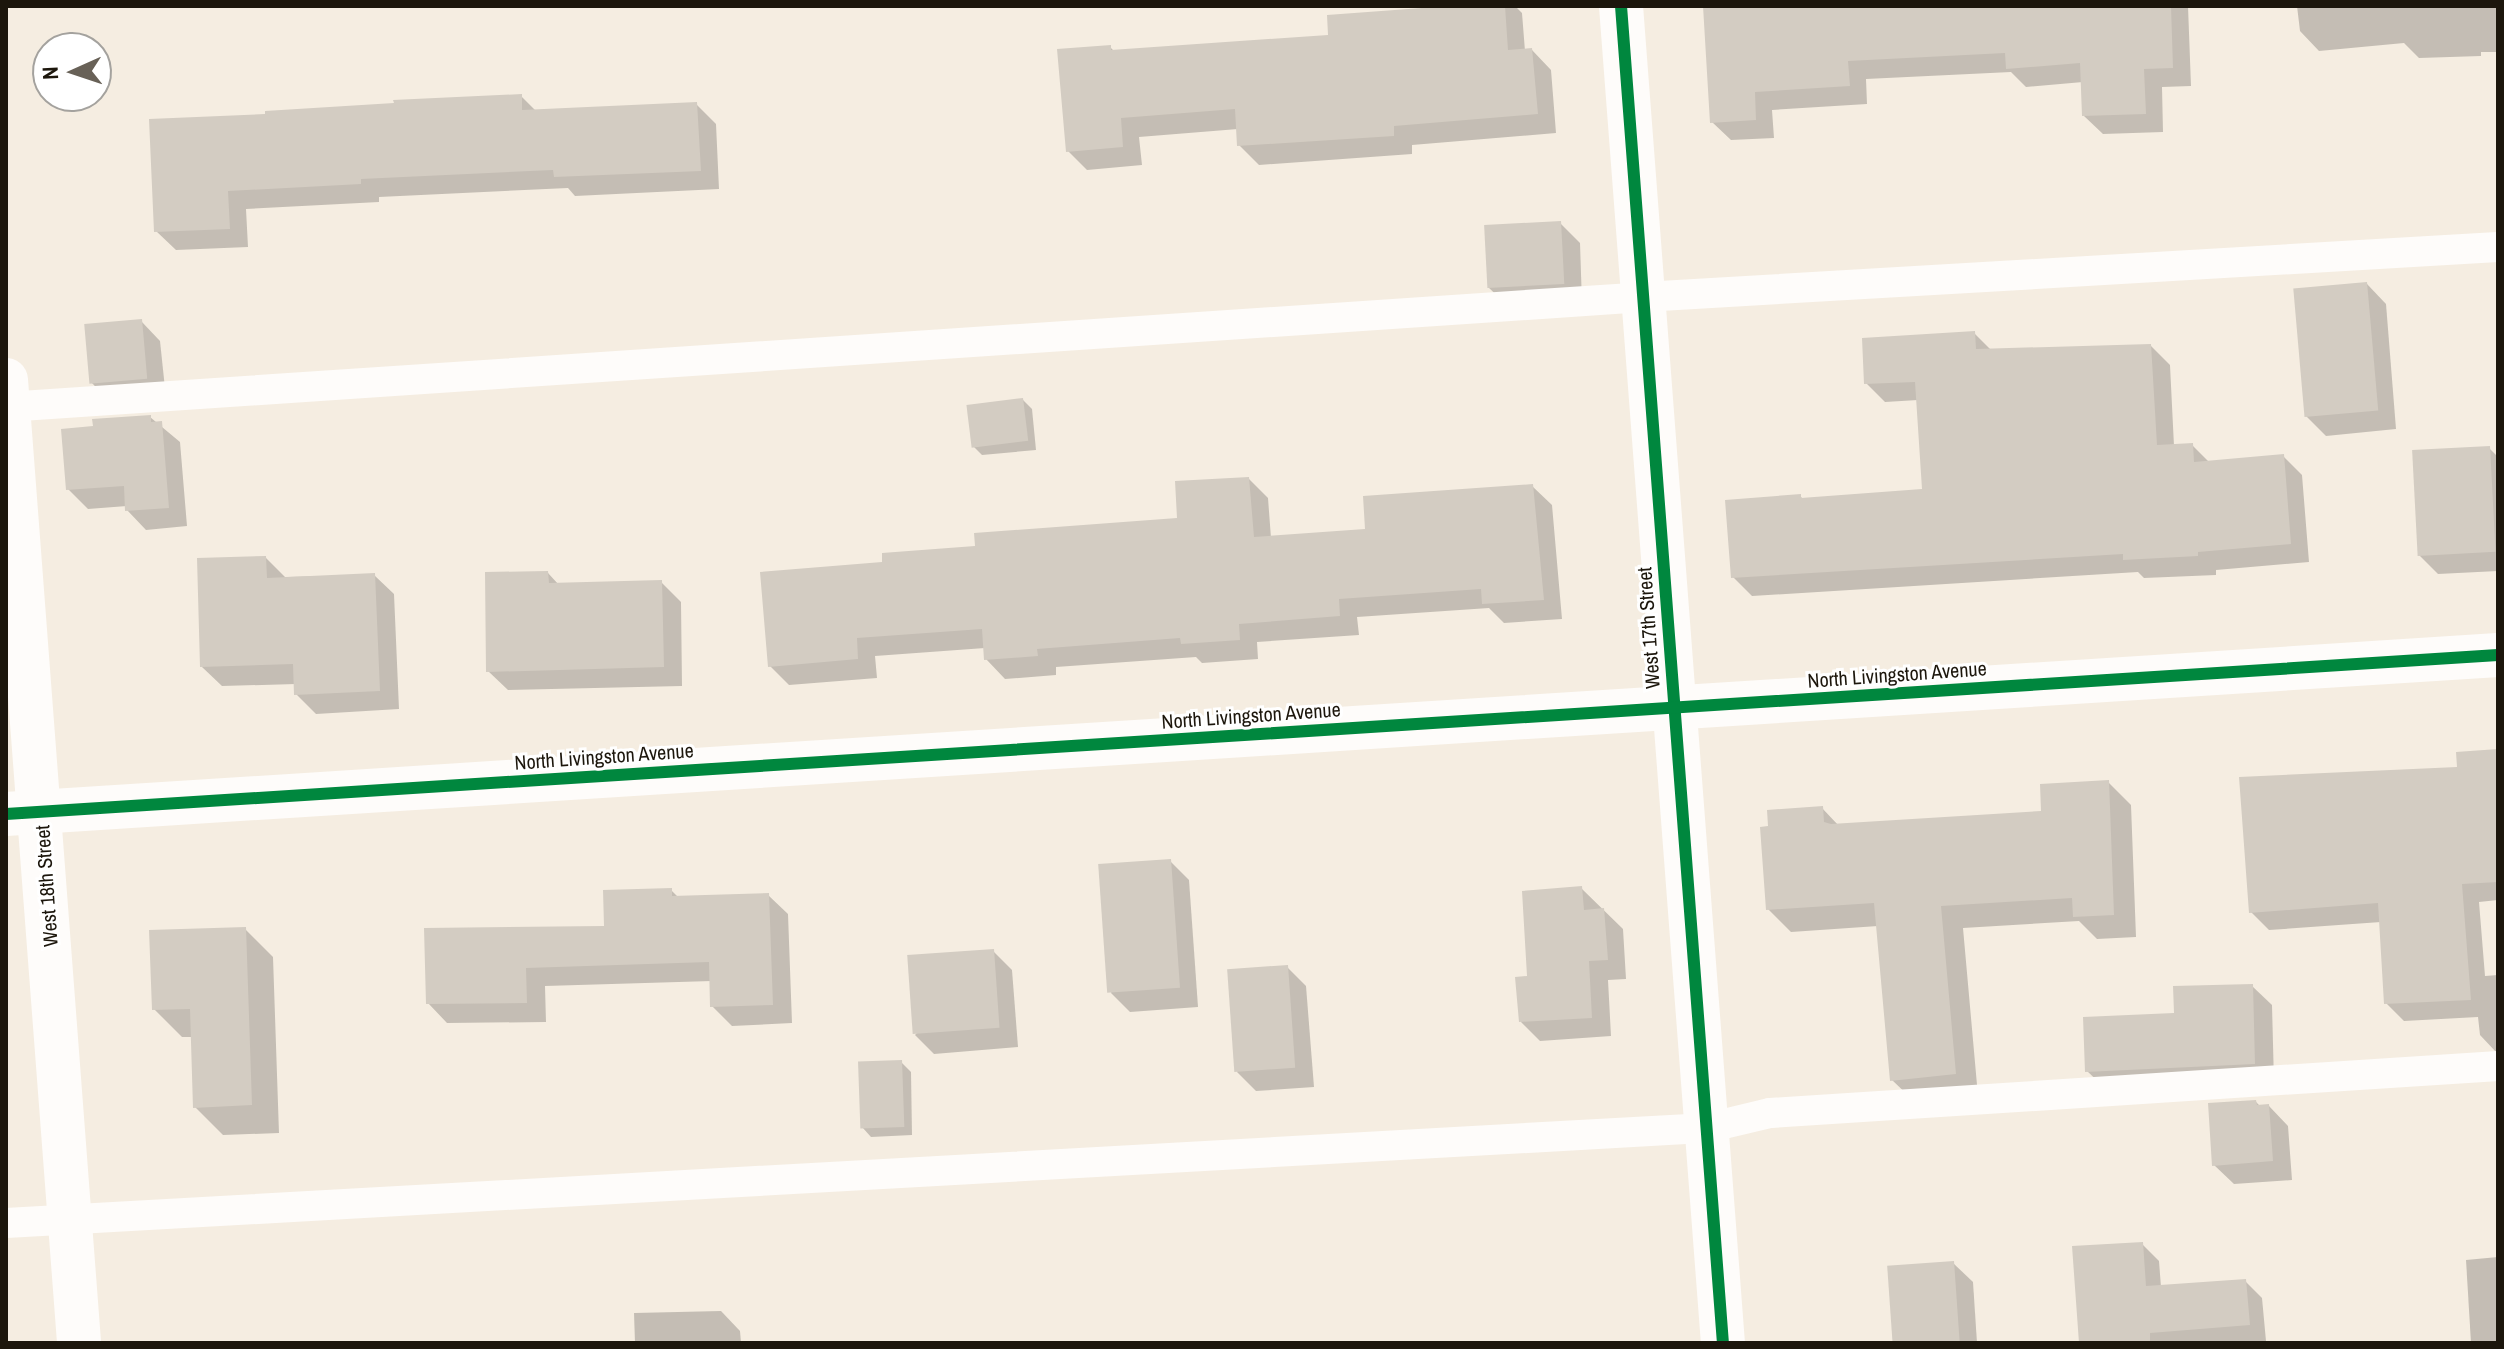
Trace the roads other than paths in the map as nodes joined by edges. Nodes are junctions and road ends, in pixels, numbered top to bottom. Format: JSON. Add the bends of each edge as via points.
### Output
{"nodes":[{"id":1,"x":1621,"y":6,"type":"edge"},
{"id":2,"x":2498,"y":247,"type":"edge"},
{"id":3,"x":1643,"y":297,"type":"junction"},
{"id":4,"x":7,"y":398,"type":"edge"},
{"id":5,"x":2498,"y":655,"type":"edge"},
{"id":6,"x":1674,"y":708,"type":"junction"},
{"id":7,"x":23,"y":813,"type":"edge"},
{"id":8,"x":2498,"y":1066,"type":"edge"},
{"id":9,"x":1707,"y":1128,"type":"junction"},
{"id":10,"x":70,"y":1220,"type":"junction"},
{"id":11,"x":6,"y":1223,"type":"edge"},
{"id":12,"x":79,"y":1343,"type":"edge"},
{"id":13,"x":1723,"y":1343,"type":"edge"}],
"edges":[{"from":1,"to":3,"type":"street","name":"West 17th Street"},
{"from":2,"to":3,"type":"lane"},
{"from":3,"to":4,"type":"lane"},
{"from":3,"to":6,"type":"street","name":"West 17th Street"},
{"from":4,"to":7,"type":"street","name":"West 18th Street"},
{"from":5,"to":6,"type":"street","name":"North Livingston Avenue"},
{"from":6,"to":7,"type":"street","name":"North Livingston Avenue"},
{"from":6,"to":9,"type":"street","name":"West 17th Street"},
{"from":7,"to":10,"type":"street","name":"West 18th Street"},
{"from":8,"to":9,"type":"lane","via":[[1770,1113]]},
{"from":9,"to":10,"type":"lane"},
{"from":9,"to":13,"type":"street","name":"West 17th Street"},
{"from":10,"to":11,"type":"lane"},
{"from":10,"to":12,"type":"street","name":"West 18th Street"}]}
